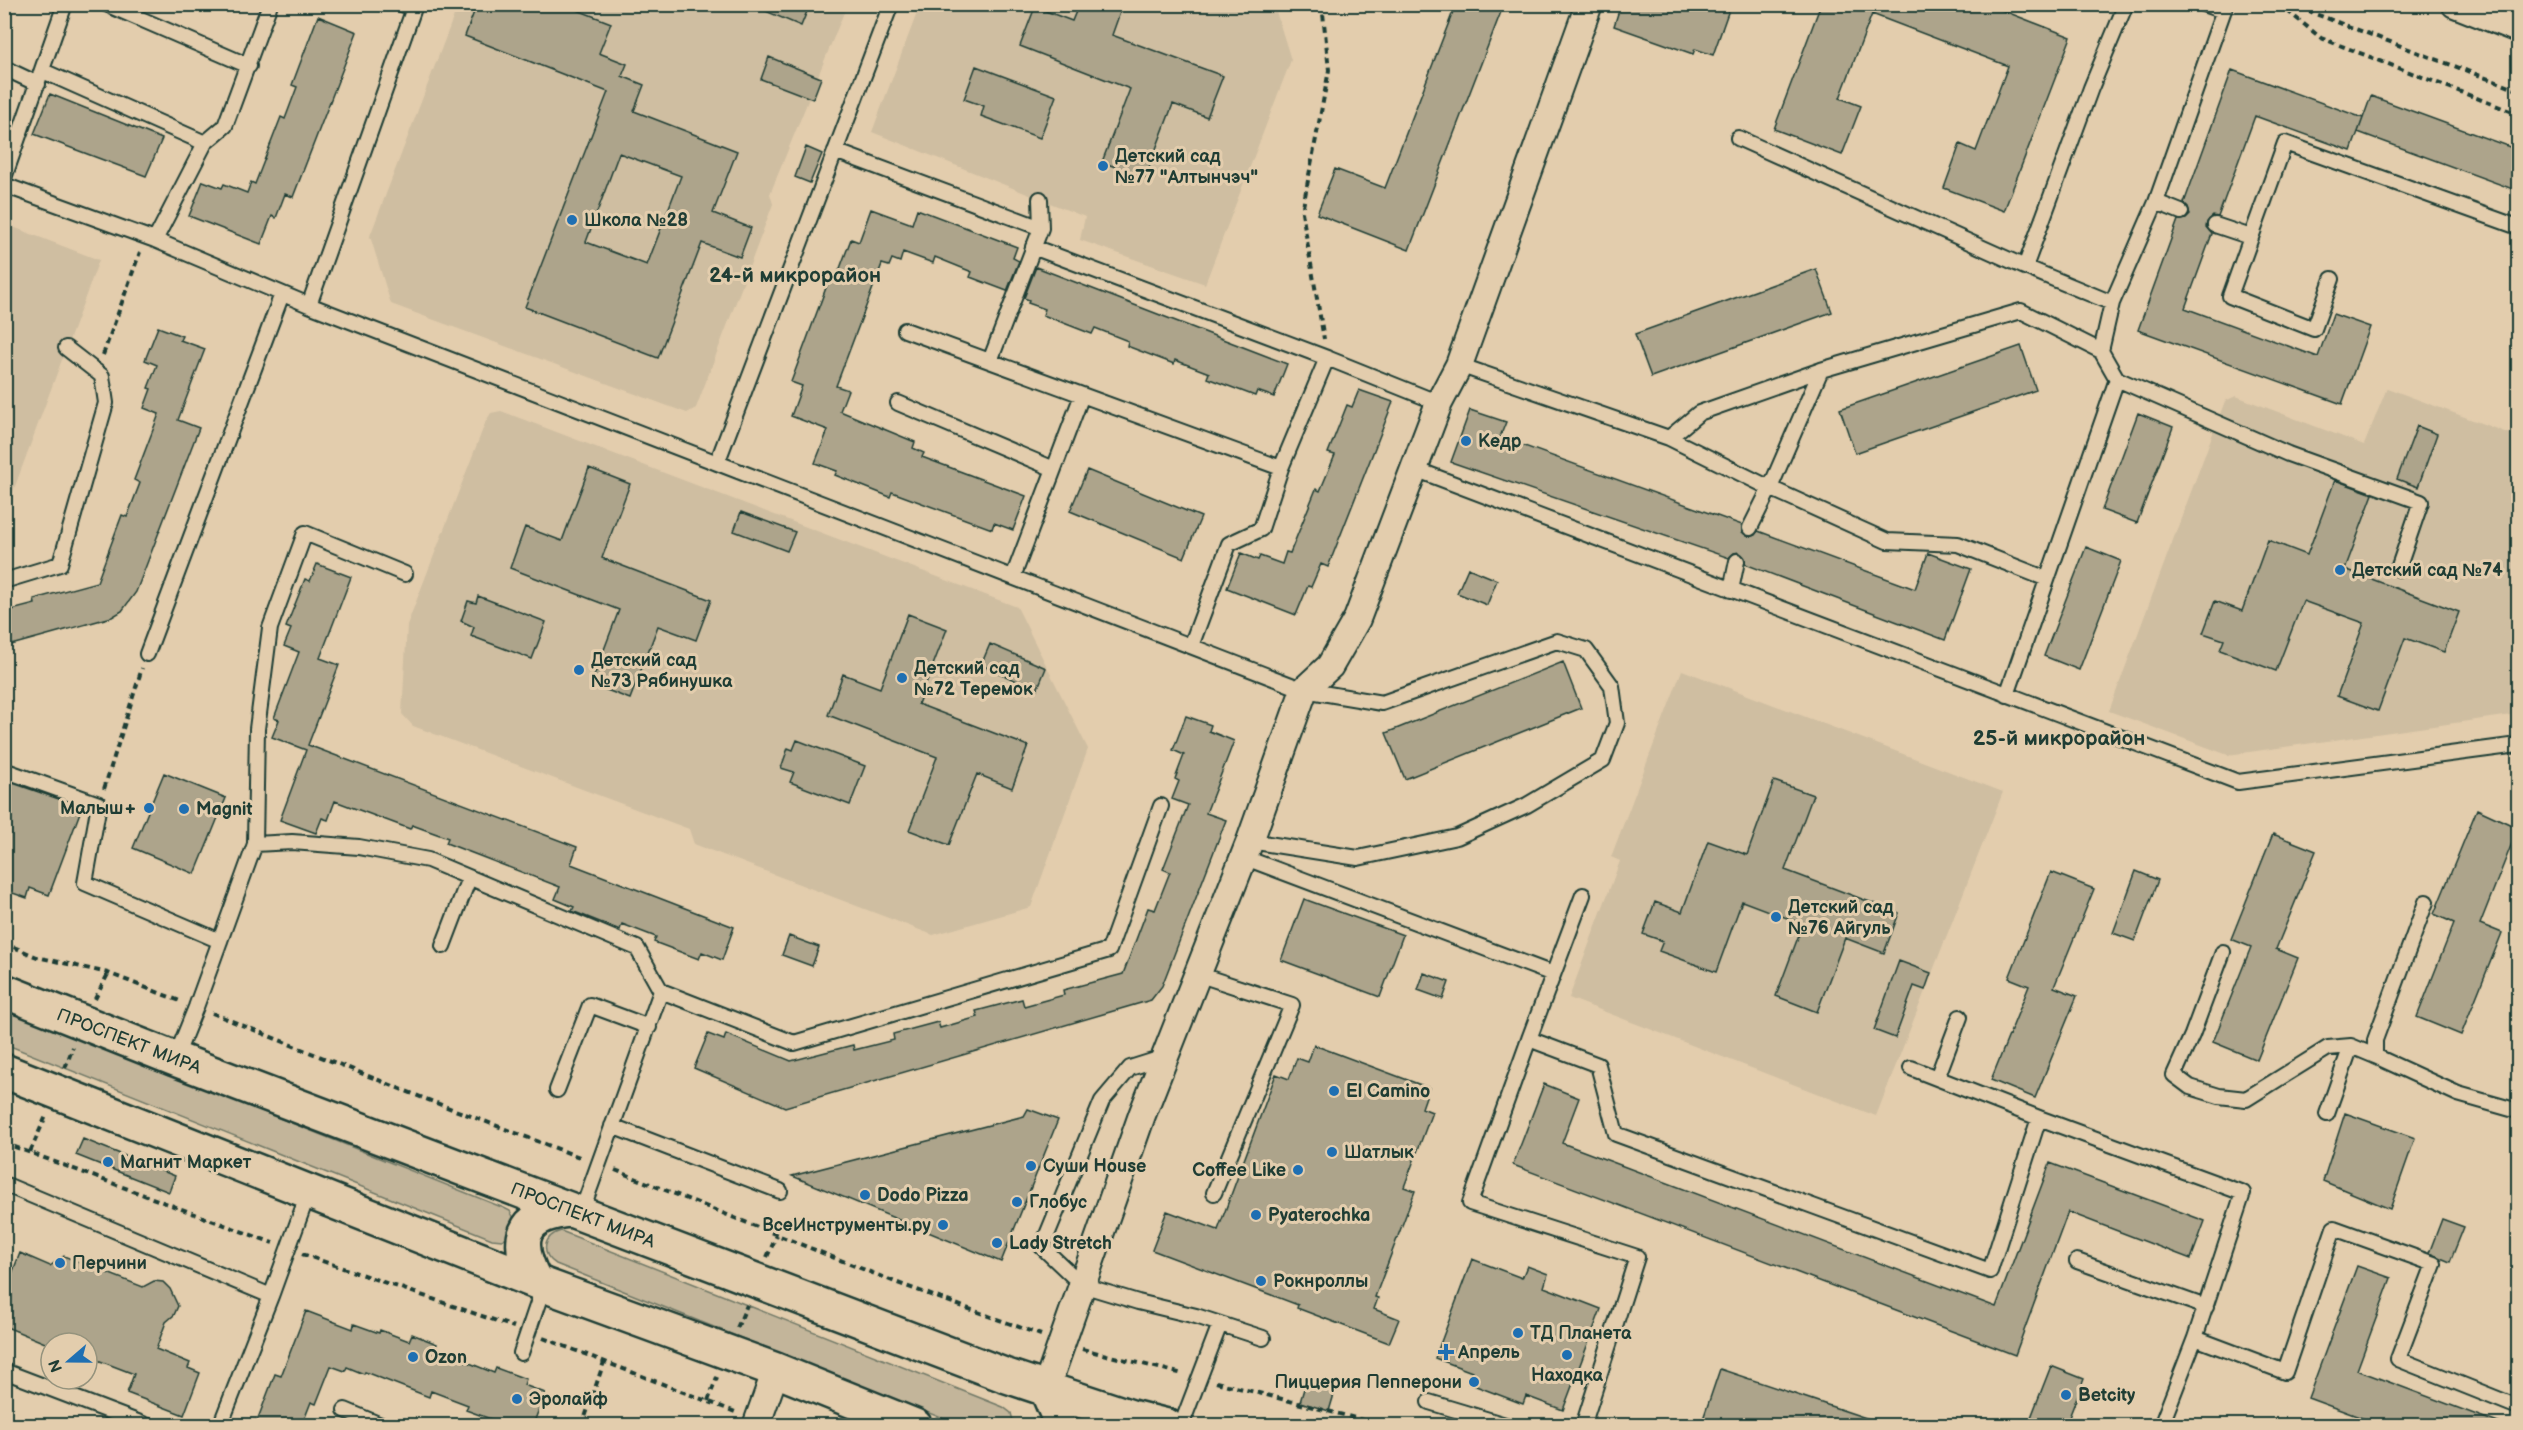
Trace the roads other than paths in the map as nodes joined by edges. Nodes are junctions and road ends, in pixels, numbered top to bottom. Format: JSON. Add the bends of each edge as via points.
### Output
{"nodes":[{"id":1,"x":65,"y":4,"type":"edge"},
{"id":2,"x":106,"y":4,"type":"edge"},
{"id":3,"x":270,"y":4,"type":"edge"},
{"id":4,"x":401,"y":4,"type":"edge"},
{"id":5,"x":891,"y":4,"type":"edge"},
{"id":6,"x":1589,"y":4,"type":"edge"},
{"id":7,"x":2126,"y":4,"type":"edge"},
{"id":8,"x":2203,"y":4,"type":"edge"},
{"id":9,"x":2454,"y":4,"type":"edge"},
{"id":10,"x":2224,"y":8,"type":"edge"},
{"id":11,"x":2518,"y":29,"type":"edge"},
{"id":12,"x":249,"y":66,"type":"junction"},
{"id":13,"x":4,"y":68,"type":"edge"},
{"id":14,"x":40,"y":78,"type":"junction"},
{"id":15,"x":1738,"y":138,"type":"dead end"},
{"id":16,"x":205,"y":143,"type":"junction"},
{"id":17,"x":835,"y":151,"type":"junction"},
{"id":18,"x":4,"y":178,"type":"edge"},
{"id":19,"x":4,"y":185,"type":"edge"},
{"id":20,"x":1040,"y":199,"type":"dead end"},
{"id":21,"x":2156,"y":202,"type":"junction"},
{"id":22,"x":2181,"y":212,"type":"dead end"},
{"id":23,"x":2215,"y":225,"type":"dead end"},
{"id":24,"x":2518,"y":227,"type":"edge"},
{"id":25,"x":1041,"y":228,"type":"junction"},
{"id":26,"x":2251,"y":237,"type":"junction"},
{"id":27,"x":150,"y":238,"type":"junction"},
{"id":28,"x":1033,"y":247,"type":"junction"},
{"id":29,"x":2025,"y":267,"type":"junction"},
{"id":30,"x":2332,"y":279,"type":"dead end"},
{"id":31,"x":282,"y":294,"type":"junction"},
{"id":32,"x":2112,"y":303,"type":"junction"},
{"id":33,"x":309,"y":305,"type":"junction"},
{"id":34,"x":905,"y":330,"type":"dead end"},
{"id":35,"x":66,"y":348,"type":"dead end"},
{"id":36,"x":2101,"y":351,"type":"junction"},
{"id":37,"x":1327,"y":358,"type":"junction"},
{"id":38,"x":990,"y":361,"type":"junction"},
{"id":39,"x":1460,"y":365,"type":"junction"},
{"id":40,"x":1821,"y":370,"type":"junction"},
{"id":41,"x":2117,"y":379,"type":"junction"},
{"id":42,"x":1082,"y":395,"type":"junction"},
{"id":43,"x":898,"y":403,"type":"dead end"},
{"id":44,"x":1438,"y":403,"type":"junction"},
{"id":45,"x":1669,"y":438,"type":"junction"},
{"id":46,"x":717,"y":463,"type":"junction"},
{"id":47,"x":1281,"y":468,"type":"junction"},
{"id":48,"x":1054,"y":469,"type":"junction"},
{"id":49,"x":1415,"y":469,"type":"junction"},
{"id":50,"x":1770,"y":488,"type":"junction"},
{"id":51,"x":1750,"y":528,"type":"dead end"},
{"id":52,"x":1737,"y":561,"type":"dead end"},
{"id":53,"x":2397,"y":569,"type":"dead end"},
{"id":54,"x":405,"y":574,"type":"dead end"},
{"id":55,"x":1013,"y":577,"type":"junction"},
{"id":56,"x":2047,"y":579,"type":"junction"},
{"id":57,"x":4,"y":581,"type":"edge"},
{"id":58,"x":1731,"y":590,"type":"junction"},
{"id":59,"x":1191,"y":646,"type":"junction"},
{"id":60,"x":147,"y":654,"type":"road end"},
{"id":61,"x":1304,"y":690,"type":"junction"},
{"id":62,"x":2007,"y":695,"type":"junction"},
{"id":63,"x":2518,"y":745,"type":"edge"},
{"id":64,"x":4,"y":770,"type":"edge"},
{"id":65,"x":1161,"y":806,"type":"dead end"},
{"id":66,"x":255,"y":844,"type":"junction"},
{"id":67,"x":1246,"y":849,"type":"junction"},
{"id":68,"x":469,"y":878,"type":"junction"},
{"id":69,"x":1582,"y":896,"type":"dead end"},
{"id":70,"x":2426,"y":902,"type":"dead end"},
{"id":71,"x":220,"y":941,"type":"junction"},
{"id":72,"x":444,"y":946,"type":"dead end"},
{"id":73,"x":2223,"y":952,"type":"dead end"},
{"id":74,"x":1197,"y":974,"type":"junction"},
{"id":75,"x":1553,"y":974,"type":"junction"},
{"id":76,"x":4,"y":991,"type":"edge"},
{"id":77,"x":661,"y":991,"type":"junction"},
{"id":78,"x":1960,"y":1017,"type":"dead end"},
{"id":79,"x":649,"y":1027,"type":"junction"},
{"id":80,"x":1529,"y":1039,"type":"junction"},
{"id":81,"x":2351,"y":1046,"type":"junction"},
{"id":82,"x":2375,"y":1056,"type":"junction"},
{"id":83,"x":1165,"y":1057,"type":"junction"},
{"id":84,"x":175,"y":1059,"type":"junction"},
{"id":85,"x":1911,"y":1068,"type":"dead end"},
{"id":86,"x":4,"y":1071,"type":"edge"},
{"id":87,"x":1937,"y":1078,"type":"junction"},
{"id":88,"x":557,"y":1090,"type":"dead end"},
{"id":89,"x":2518,"y":1111,"type":"edge"},
{"id":90,"x":2327,"y":1114,"type":"dead end"},
{"id":91,"x":2039,"y":1118,"type":"junction"},
{"id":92,"x":612,"y":1126,"type":"junction"},
{"id":93,"x":4,"y":1184,"type":"edge"},
{"id":94,"x":309,"y":1191,"type":"junction"},
{"id":95,"x":780,"y":1191,"type":"dead end"},
{"id":96,"x":1214,"y":1193,"type":"dead end"},
{"id":97,"x":575,"y":1212,"type":"junction"},
{"id":98,"x":2077,"y":1262,"type":"dead end"},
{"id":99,"x":540,"y":1283,"type":"junction"},
{"id":100,"x":1082,"y":1285,"type":"junction"},
{"id":101,"x":271,"y":1296,"type":"junction"},
{"id":102,"x":2205,"y":1307,"type":"junction"},
{"id":103,"x":1220,"y":1324,"type":"junction"},
{"id":104,"x":1263,"y":1338,"type":"dead end"},
{"id":105,"x":2195,"y":1338,"type":"junction"},
{"id":106,"x":521,"y":1353,"type":"dead end"},
{"id":107,"x":776,"y":1370,"type":"junction"},
{"id":108,"x":4,"y":1371,"type":"edge"},
{"id":109,"x":1046,"y":1388,"type":"junction"},
{"id":110,"x":1429,"y":1402,"type":"dead end"},
{"id":111,"x":2518,"y":1407,"type":"edge"},
{"id":112,"x":345,"y":1410,"type":"dead end"},
{"id":113,"x":757,"y":1423,"type":"edge"},
{"id":114,"x":148,"y":1425,"type":"edge"},
{"id":115,"x":220,"y":1425,"type":"edge"},
{"id":116,"x":383,"y":1425,"type":"edge"},
{"id":117,"x":915,"y":1425,"type":"edge"},
{"id":118,"x":1058,"y":1425,"type":"edge"},
{"id":119,"x":1167,"y":1425,"type":"edge"},
{"id":120,"x":1180,"y":1425,"type":"edge"},
{"id":121,"x":1509,"y":1425,"type":"edge"},
{"id":122,"x":1583,"y":1425,"type":"edge"},
{"id":123,"x":2162,"y":1425,"type":"edge"}],
"edges":[{"from":1,"to":14,"type":"lane"},
{"from":2,"to":12,"type":"lane"},
{"from":3,"to":12,"type":"lane"},
{"from":4,"to":33,"type":"lane","via":[[414,8]]},
{"from":5,"to":17,"type":"lane"},
{"from":6,"to":39,"type":"street"},
{"from":7,"to":29,"type":"lane"},
{"from":8,"to":10,"type":"lane"},
{"from":9,"to":11,"type":"street"},
{"from":10,"to":21,"type":"lane"},
{"from":12,"to":16,"type":"lane","via":[[225,126]]},
{"from":13,"to":14,"type":"lane"},
{"from":14,"to":16,"type":"lane"},
{"from":14,"to":18,"type":"lane"},
{"from":15,"to":29,"type":"lane"},
{"from":16,"to":27,"type":"lane"},
{"from":17,"to":25,"type":"lane"},
{"from":17,"to":46,"type":"lane"},
{"from":19,"to":27,"type":"lane"},
{"from":20,"to":25,"type":"lane"},
{"from":21,"to":22,"type":"lane"},
{"from":21,"to":32,"type":"lane"},
{"from":23,"to":26,"type":"lane"},
{"from":24,"to":26,"type":"lane","via":[[2285,143]]},
{"from":25,"to":28,"type":"lane"},
{"from":26,"to":30,"type":"lane","via":[[2230,296],[2314,329]]},
{"from":27,"to":31,"type":"lane"},
{"from":28,"to":37,"type":"lane"},
{"from":28,"to":38,"type":"lane"},
{"from":29,"to":32,"type":"lane"},
{"from":31,"to":33,"type":"lane"},
{"from":31,"to":60,"type":"lane"},
{"from":32,"to":36,"type":"lane"},
{"from":33,"to":46,"type":"lane"},
{"from":34,"to":38,"type":"lane"},
{"from":35,"to":57,"type":"lane","via":[[102,376],[106,403],[60,564]]},
{"from":36,"to":40,"type":"lane","via":[[2021,311]]},
{"from":36,"to":41,"type":"lane"},
{"from":37,"to":44,"type":"lane"},
{"from":37,"to":47,"type":"lane"},
{"from":38,"to":42,"type":"lane"},
{"from":39,"to":44,"type":"street"},
{"from":39,"to":45,"type":"lane"},
{"from":40,"to":45,"type":"lane","via":[[1699,413]]},
{"from":40,"to":50,"type":"lane"},
{"from":41,"to":53,"type":"lane","via":[[2288,454],[2421,502]]},
{"from":41,"to":56,"type":"lane"},
{"from":42,"to":47,"type":"lane"},
{"from":42,"to":48,"type":"lane"},
{"from":43,"to":48,"type":"lane"},
{"from":44,"to":49,"type":"street"},
{"from":45,"to":50,"type":"lane"},
{"from":46,"to":55,"type":"lane"},
{"from":47,"to":59,"type":"lane","via":[[1261,529],[1229,544]]},
{"from":48,"to":55,"type":"lane"},
{"from":49,"to":58,"type":"lane"},
{"from":49,"to":61,"type":"street","via":[[1357,620],[1330,666]]},
{"from":50,"to":51,"type":"lane"},
{"from":50,"to":56,"type":"lane","via":[[1887,541],[1958,544]]},
{"from":52,"to":58,"type":"lane"},
{"from":54,"to":66,"type":"lane","via":[[305,533],[270,628],[257,729]]},
{"from":55,"to":59,"type":"lane"},
{"from":56,"to":62,"type":"lane"},
{"from":58,"to":62,"type":"lane"},
{"from":59,"to":61,"type":"lane"},
{"from":61,"to":67,"type":"street"},
{"from":61,"to":67,"type":"lane","via":[[1382,703],[1557,641],[1586,650],[1612,686],[1617,723],[1602,760],[1527,806],[1457,837],[1358,858]]},
{"from":62,"to":63,"type":"lane","via":[[2238,782]]},
{"from":64,"to":71,"type":"lane","via":[[99,804],[85,883]]},
{"from":65,"to":77,"type":"lane","via":[[1109,950],[794,1043]]},
{"from":66,"to":68,"type":"lane","via":[[292,842],[359,847],[428,860]]},
{"from":66,"to":71,"type":"lane"},
{"from":67,"to":74,"type":"street"},
{"from":67,"to":75,"type":"lane"},
{"from":68,"to":72,"type":"lane"},
{"from":68,"to":77,"type":"lane","via":[[637,948]]},
{"from":69,"to":75,"type":"lane"},
{"from":70,"to":82,"type":"lane","via":[[2375,1040]]},
{"from":71,"to":84,"type":"lane"},
{"from":73,"to":81,"type":"lane","via":[[2174,1075],[2190,1087],[2246,1099],[2328,1048]]},
{"from":74,"to":83,"type":"street"},
{"from":74,"to":96,"type":"lane","via":[[1292,1005]]},
{"from":75,"to":80,"type":"lane"},
{"from":76,"to":84,"type":"main road","name":"ПРОСПЕКТ МИРА"},
{"from":77,"to":79,"type":"lane"},
{"from":78,"to":87,"type":"lane"},
{"from":79,"to":88,"type":"lane","via":[[590,1005]]},
{"from":79,"to":92,"type":"lane"},
{"from":80,"to":91,"type":"lane","via":[[1598,1065],[1616,1134],[1990,1271]]},
{"from":80,"to":122,"type":"lane","via":[[1470,1203],[1636,1257]]},
{"from":81,"to":82,"type":"lane"},
{"from":81,"to":90,"type":"lane"},
{"from":82,"to":89,"type":"lane","via":[[2458,1094]]},
{"from":83,"to":100,"type":"street"},
{"from":83,"to":100,"type":"lane","via":[[1130,1068],[1102,1101],[1042,1247]]},
{"from":84,"to":97,"type":"main road","name":"ПРОСПЕКТ МИРА"},
{"from":85,"to":87,"type":"lane"},
{"from":86,"to":94,"type":"main road"},
{"from":87,"to":91,"type":"lane"},
{"from":91,"to":102,"type":"lane","via":[[2243,1193]]},
{"from":92,"to":95,"type":"lane"},
{"from":92,"to":97,"type":"lane"},
{"from":93,"to":101,"type":"lane"},
{"from":94,"to":99,"type":"main road"},
{"from":94,"to":101,"type":"lane"},
{"from":97,"to":99,"type":"main road","via":[[552,1212],[539,1217],[525,1234],[524,1256]]},
{"from":97,"to":109,"type":"main road","name":"ПРОСПЕКТ МИРА"},
{"from":98,"to":102,"type":"lane"},
{"from":99,"to":106,"type":"lane"},
{"from":99,"to":107,"type":"main road"},
{"from":100,"to":103,"type":"lane"},
{"from":100,"to":109,"type":"street"},
{"from":101,"to":115,"type":"lane"},
{"from":102,"to":105,"type":"lane"},
{"from":103,"to":104,"type":"lane"},
{"from":103,"to":120,"type":"lane"},
{"from":105,"to":111,"type":"lane","via":[[2285,1372],[2334,1228],[2434,1264],[2397,1359]]},
{"from":105,"to":123,"type":"lane"},
{"from":107,"to":113,"type":"street"},
{"from":107,"to":117,"type":"main road"},
{"from":108,"to":114,"type":"lane"},
{"from":109,"to":118,"type":"main road"},
{"from":109,"to":119,"type":"main road","name":"ПРОСПЕКТ МИРА"},
{"from":110,"to":121,"type":"lane"},
{"from":112,"to":116,"type":"lane"}]}
